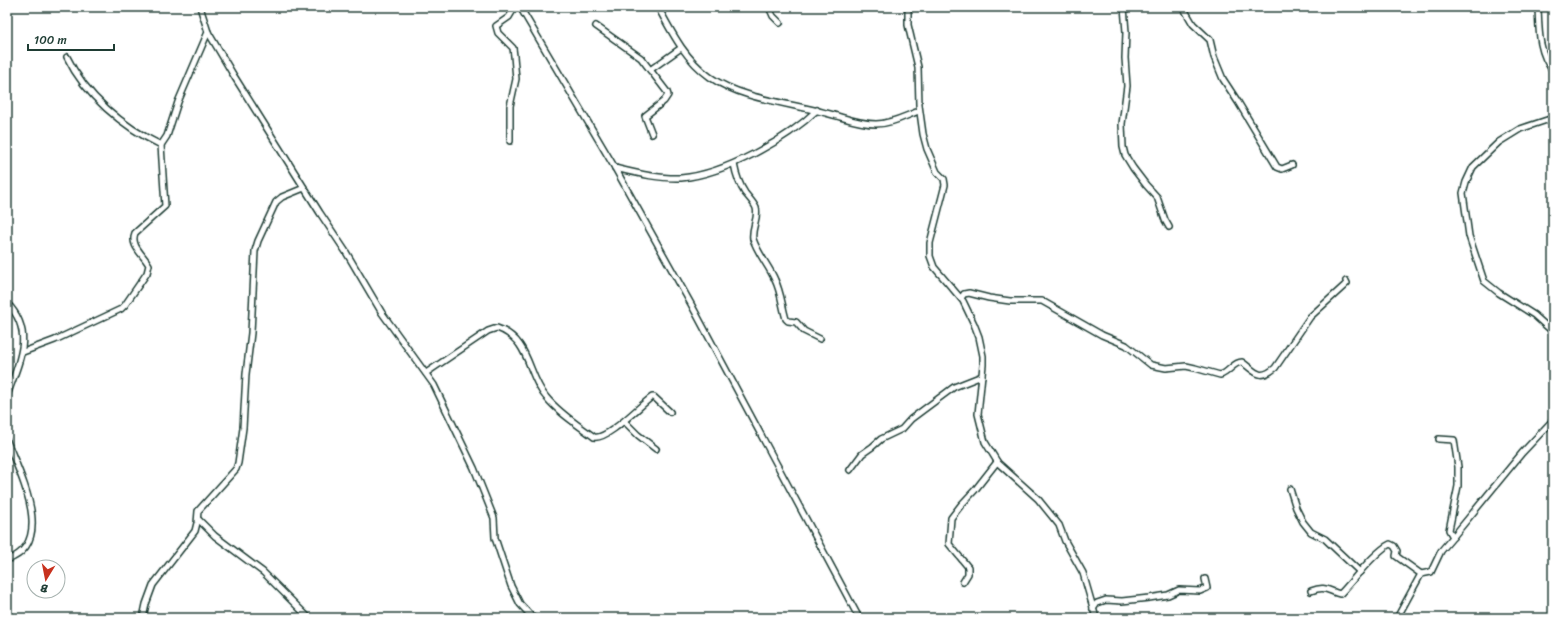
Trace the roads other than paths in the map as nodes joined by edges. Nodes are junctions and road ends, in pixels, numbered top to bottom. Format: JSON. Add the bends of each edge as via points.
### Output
{"nodes":[{"id":1,"x":200,"y":7,"type":"edge"},
{"id":2,"x":515,"y":7,"type":"edge"},
{"id":3,"x":520,"y":7,"type":"edge"},
{"id":4,"x":658,"y":7,"type":"edge"},
{"id":5,"x":769,"y":7,"type":"edge"},
{"id":6,"x":908,"y":7,"type":"edge"},
{"id":7,"x":1124,"y":7,"type":"edge"},
{"id":8,"x":1183,"y":7,"type":"edge"},
{"id":9,"x":1538,"y":7,"type":"edge"},
{"id":10,"x":780,"y":23,"type":"dead end"},
{"id":11,"x":596,"y":26,"type":"dead end"},
{"id":12,"x":208,"y":32,"type":"junction"},
{"id":13,"x":681,"y":48,"type":"junction"},
{"id":14,"x":66,"y":57,"type":"dead end"},
{"id":15,"x":650,"y":70,"type":"junction"},
{"id":16,"x":1553,"y":71,"type":"edge"},
{"id":17,"x":817,"y":110,"type":"junction"},
{"id":18,"x":919,"y":111,"type":"junction"},
{"id":19,"x":1553,"y":118,"type":"edge"},
{"id":20,"x":652,"y":134,"type":"dead end"},
{"id":21,"x":510,"y":141,"type":"dead end"},
{"id":22,"x":161,"y":145,"type":"junction"},
{"id":23,"x":734,"y":164,"type":"junction"},
{"id":24,"x":1292,"y":166,"type":"dead end"},
{"id":25,"x":614,"y":168,"type":"junction"},
{"id":26,"x":304,"y":188,"type":"junction"},
{"id":27,"x":1169,"y":227,"type":"dead end"},
{"id":28,"x":1346,"y":280,"type":"dead end"},
{"id":29,"x":961,"y":298,"type":"junction"},
{"id":30,"x":7,"y":303,"type":"edge"},
{"id":31,"x":1553,"y":332,"type":"edge"},
{"id":32,"x":820,"y":339,"type":"dead end"},
{"id":33,"x":23,"y":352,"type":"junction"},
{"id":34,"x":426,"y":373,"type":"junction"},
{"id":35,"x":982,"y":376,"type":"junction"},
{"id":36,"x":7,"y":396,"type":"edge"},
{"id":37,"x":670,"y":412,"type":"dead end"},
{"id":38,"x":1553,"y":420,"type":"edge"},
{"id":39,"x":625,"y":422,"type":"junction"},
{"id":40,"x":1439,"y":439,"type":"dead end"},
{"id":41,"x":7,"y":441,"type":"edge"},
{"id":42,"x":656,"y":449,"type":"dead end"},
{"id":43,"x":997,"y":462,"type":"junction"},
{"id":44,"x":850,"y":470,"type":"dead end"},
{"id":45,"x":1290,"y":489,"type":"dead end"},
{"id":46,"x":198,"y":519,"type":"junction"},
{"id":47,"x":1453,"y":537,"type":"junction"},
{"id":48,"x":7,"y":560,"type":"edge"},
{"id":49,"x":1360,"y":572,"type":"junction"},
{"id":50,"x":1421,"y":574,"type":"junction"},
{"id":51,"x":1205,"y":579,"type":"dead end"},
{"id":52,"x":963,"y":582,"type":"dead end"},
{"id":53,"x":1311,"y":591,"type":"dead end"},
{"id":54,"x":1093,"y":609,"type":"junction"},
{"id":55,"x":143,"y":618,"type":"edge"},
{"id":56,"x":309,"y":618,"type":"edge"},
{"id":57,"x":533,"y":618,"type":"edge"},
{"id":58,"x":859,"y":618,"type":"edge"},
{"id":59,"x":1096,"y":618,"type":"edge"},
{"id":60,"x":1397,"y":618,"type":"edge"}],
"edges":[{"from":1,"to":12,"type":"street"},
{"from":2,"to":21,"type":"street","via":[[509,17],[496,26],[498,32],[513,48],[514,56],[516,79],[510,106]]},
{"from":3,"to":25,"type":"street"},
{"from":4,"to":13,"type":"street"},
{"from":5,"to":10,"type":"street"},
{"from":6,"to":18,"type":"street","via":[[908,25],[918,67]]},
{"from":7,"to":27,"type":"street","via":[[1126,86],[1122,124],[1125,155],[1157,197]]},
{"from":8,"to":24,"type":"street","via":[[1193,24],[1210,40],[1222,79],[1277,167],[1282,169]]},
{"from":9,"to":16,"type":"street","via":[[1541,47]]},
{"from":11,"to":15,"type":"street","via":[[641,58]]},
{"from":12,"to":22,"type":"street","via":[[178,102],[167,136]]},
{"from":12,"to":26,"type":"street"},
{"from":13,"to":15,"type":"street"},
{"from":13,"to":17,"type":"street","via":[[697,66],[718,82],[748,94]]},
{"from":14,"to":22,"type":"street","via":[[80,81],[103,106]]},
{"from":15,"to":20,"type":"street","via":[[668,95],[645,116]]},
{"from":17,"to":18,"type":"street","via":[[855,122],[877,124]]},
{"from":17,"to":23,"type":"street","via":[[787,135]]},
{"from":18,"to":29,"type":"street","via":[[927,149],[936,172],[944,179],[945,185],[930,243],[930,261]]},
{"from":19,"to":31,"type":"street","via":[[1520,129],[1499,142],[1473,167],[1463,193],[1469,236],[1484,281],[1498,293],[1534,315]]},
{"from":22,"to":33,"type":"street","via":[[165,206],[134,233],[133,239],[148,265],[147,273],[121,309]]},
{"from":23,"to":25,"type":"street","via":[[681,178],[645,176]]},
{"from":23,"to":32,"type":"street","via":[[742,188],[755,207],[754,240],[775,280],[786,319]]},
{"from":25,"to":58,"type":"street"},
{"from":26,"to":34,"type":"street","via":[[382,313]]},
{"from":26,"to":46,"type":"street","via":[[276,202],[256,245],[252,321],[239,459],[236,469],[198,511]]},
{"from":28,"to":29,"type":"street","via":[[1347,283],[1310,317],[1275,368],[1264,375],[1242,362],[1220,375],[1186,366],[1157,367],[1148,364],[1126,345],[1102,335],[1042,301],[1010,301],[969,293]]},
{"from":29,"to":35,"type":"street","via":[[979,337],[983,356]]},
{"from":30,"to":33,"type":"street","via":[[14,310],[22,328]]},
{"from":33,"to":36,"type":"street"},
{"from":34,"to":39,"type":"street","via":[[488,331],[498,328],[508,334],[524,352],[536,383],[546,398],[594,437],[600,437]]},
{"from":34,"to":57,"type":"street","via":[[440,397],[494,518],[495,538],[511,586],[520,604]]},
{"from":35,"to":43,"type":"street","via":[[978,414],[985,442]]},
{"from":35,"to":44,"type":"street","via":[[954,388],[911,419],[902,429],[881,439],[862,454]]},
{"from":37,"to":39,"type":"street","via":[[652,397]]},
{"from":38,"to":47,"type":"street","via":[[1522,453]]},
{"from":39,"to":42,"type":"street"},
{"from":40,"to":47,"type":"street","via":[[1454,440],[1458,467],[1458,486],[1449,530]]},
{"from":41,"to":48,"type":"street","via":[[28,497],[32,522],[27,545],[18,555]]},
{"from":43,"to":52,"type":"street","via":[[950,520],[949,544],[968,567],[968,574]]},
{"from":43,"to":54,"type":"street","via":[[1038,499],[1054,518],[1083,573]]},
{"from":45,"to":49,"type":"street","via":[[1296,508],[1311,532],[1325,539]]},
{"from":46,"to":55,"type":"street","via":[[191,537],[150,590]]},
{"from":46,"to":56,"type":"street","via":[[263,572]]},
{"from":47,"to":50,"type":"street","via":[[1441,551],[1431,572]]},
{"from":49,"to":50,"type":"street","via":[[1390,544],[1395,547],[1396,556],[1400,560]]},
{"from":49,"to":53,"type":"street","via":[[1340,594],[1322,588]]},
{"from":50,"to":60,"type":"street"},
{"from":51,"to":54,"type":"street","via":[[1207,588],[1200,591],[1182,590],[1149,598],[1106,600],[1097,603]]},
{"from":54,"to":59,"type":"street"}]}
